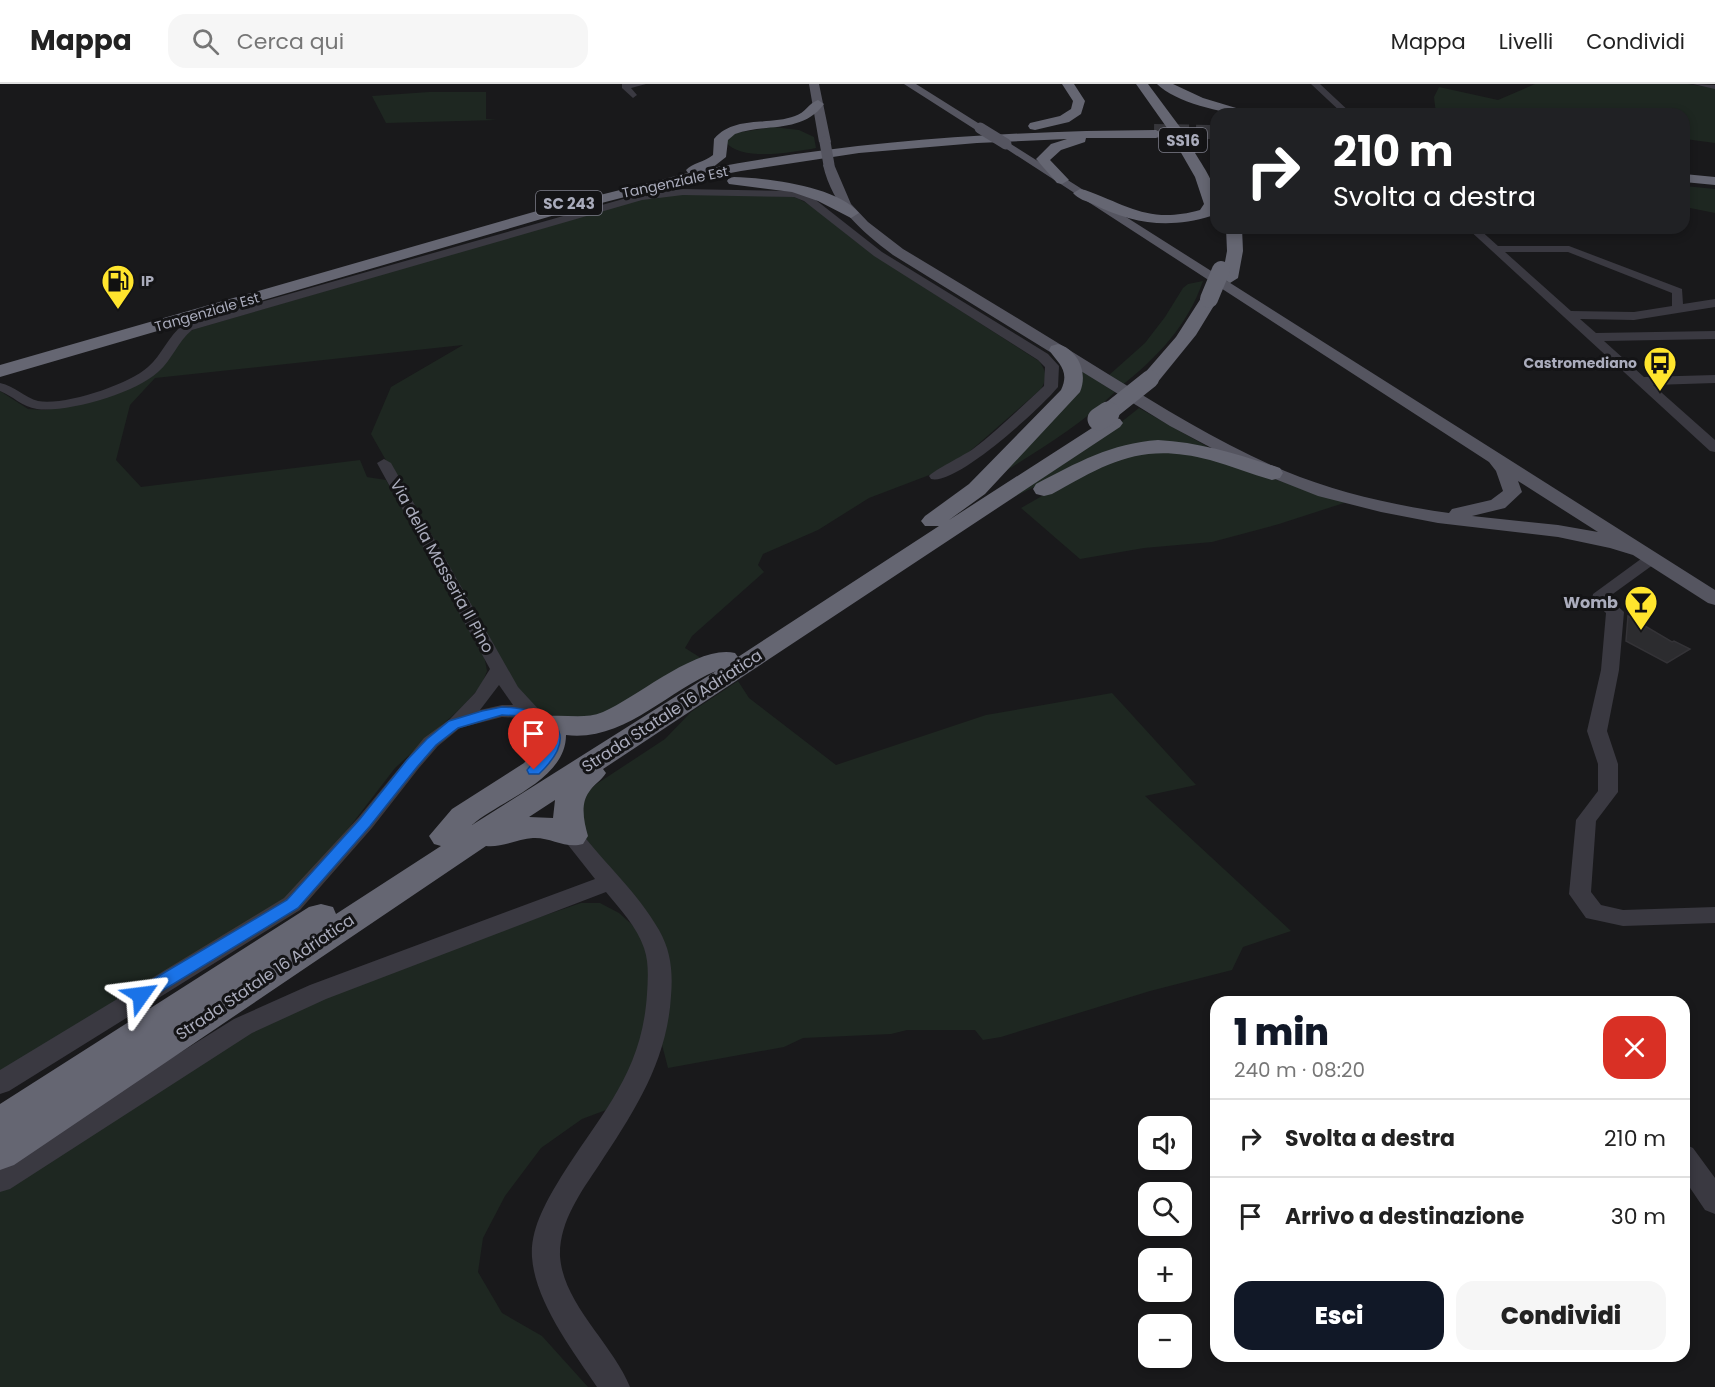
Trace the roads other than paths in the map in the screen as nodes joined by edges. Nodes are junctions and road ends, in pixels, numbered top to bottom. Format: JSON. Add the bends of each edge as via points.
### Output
{"nodes":[{"id":1,"x":642,"y":84,"type":"edge"},
{"id":2,"x":814,"y":84,"type":"edge"},
{"id":3,"x":909,"y":84,"type":"edge"},
{"id":4,"x":1068,"y":84,"type":"edge"},
{"id":5,"x":1142,"y":84,"type":"edge"},
{"id":6,"x":1150,"y":84,"type":"edge"},
{"id":7,"x":1163,"y":84,"type":"edge"},
{"id":8,"x":1315,"y":84,"type":"edge"},
{"id":9,"x":1697,"y":84,"type":"edge"},
{"id":10,"x":1715,"y":87,"type":"edge"},
{"id":11,"x":633,"y":95,"type":"dead end"},
{"id":12,"x":818,"y":104,"type":"junction"},
{"id":13,"x":1222,"y":108,"type":"edge"},
{"id":14,"x":1341,"y":108,"type":"edge"},
{"id":15,"x":762,"y":125,"type":"junction"},
{"id":16,"x":1155,"y":132,"type":"junction"},
{"id":17,"x":1184,"y":134,"type":"junction"},
{"id":18,"x":924,"y":140,"type":"junction"},
{"id":19,"x":825,"y":141,"type":"junction"},
{"id":20,"x":722,"y":143,"type":"junction"},
{"id":21,"x":867,"y":146,"type":"junction"},
{"id":22,"x":1205,"y":150,"type":"dead end"},
{"id":23,"x":1210,"y":170,"type":"edge"},
{"id":24,"x":1690,"y":176,"type":"edge"},
{"id":25,"x":1715,"y":178,"type":"edge"},
{"id":26,"x":1062,"y":180,"type":"junction"},
{"id":27,"x":1210,"y":186,"type":"edge"},
{"id":28,"x":621,"y":188,"type":"junction"},
{"id":29,"x":1080,"y":193,"type":"junction"},
{"id":30,"x":567,"y":208,"type":"junction"},
{"id":31,"x":851,"y":213,"type":"junction"},
{"id":32,"x":1223,"y":234,"type":"edge"},
{"id":33,"x":1233,"y":234,"type":"edge"},
{"id":34,"x":1242,"y":234,"type":"edge"},
{"id":35,"x":1479,"y":234,"type":"edge"},
{"id":36,"x":1495,"y":249,"type":"junction"},
{"id":37,"x":1228,"y":273,"type":"junction"},
{"id":38,"x":1715,"y":303,"type":"edge"},
{"id":39,"x":1678,"y":307,"type":"junction"},
{"id":40,"x":1568,"y":315,"type":"junction"},
{"id":41,"x":1715,"y":335,"type":"edge"},
{"id":42,"x":1591,"y":337,"type":"junction"},
{"id":43,"x":1058,"y":350,"type":"junction"},
{"id":44,"x":0,"y":365,"type":"edge"},
{"id":45,"x":0,"y":371,"type":"edge"},
{"id":46,"x":1715,"y":379,"type":"edge"},
{"id":47,"x":1641,"y":381,"type":"junction"},
{"id":48,"x":0,"y":387,"type":"edge"},
{"id":49,"x":1715,"y":448,"type":"edge"},
{"id":50,"x":1494,"y":458,"type":"junction"},
{"id":51,"x":384,"y":463,"type":"dead end"},
{"id":52,"x":1272,"y":473,"type":"junction"},
{"id":53,"x":936,"y":476,"type":"dead end"},
{"id":54,"x":1388,"y":508,"type":"junction"},
{"id":55,"x":919,"y":544,"type":"junction"},
{"id":56,"x":1644,"y":554,"type":"junction"},
{"id":57,"x":1715,"y":599,"type":"edge"},
{"id":58,"x":726,"y":659,"type":"junction"},
{"id":59,"x":500,"y":670,"type":"junction"},
{"id":60,"x":666,"y":716,"type":"junction"},
{"id":61,"x":542,"y":720,"type":"junction"},
{"id":62,"x":453,"y":724,"type":"junction"},
{"id":63,"x":445,"y":836,"type":"junction"},
{"id":64,"x":572,"y":836,"type":"junction"},
{"id":65,"x":609,"y":882,"type":"junction"},
{"id":66,"x":1715,"y":915,"type":"edge"},
{"id":67,"x":355,"y":917,"type":"junction"},
{"id":68,"x":0,"y":1083,"type":"edge"},
{"id":69,"x":0,"y":1124,"type":"edge"},
{"id":70,"x":0,"y":1153,"type":"edge"},
{"id":71,"x":1690,"y":1165,"type":"edge"},
{"id":72,"x":0,"y":1180,"type":"edge"},
{"id":73,"x":1715,"y":1201,"type":"edge"},
{"id":74,"x":615,"y":1387,"type":"edge"}],
"edges":[{"from":1,"to":11,"type":"street","via":[[625,86]]},
{"from":2,"to":12,"type":"main road"},
{"from":3,"to":26,"type":"main road","bridge":true},
{"from":4,"to":18,"type":"highway","via":[[1079,104],[1077,111],[1064,119]]},
{"from":5,"to":17,"type":"highway","number":"SS16"},
{"from":6,"to":17,"type":"highway","number":"SS16"},
{"from":7,"to":13,"type":"highway"},
{"from":8,"to":14,"type":"street"},
{"from":9,"to":10,"type":"street"},
{"from":12,"to":15,"type":"highway","via":[[804,116]]},
{"from":12,"to":19,"type":"main road"},
{"from":15,"to":19,"type":"highway","via":[[802,128],[816,132]]},
{"from":15,"to":20,"type":"highway","via":[[730,131],[722,136]]},
{"from":16,"to":18,"type":"highway","name":"Tangenziale Est","number":"SC 243","via":[[1057,131]]},
{"from":16,"to":26,"type":"highway","via":[[1093,137],[1056,147],[1043,159]]},
{"from":16,"to":30,"type":"highway","name":"Tangenziale Est","via":[[1009,136],[863,150],[686,178]]},
{"from":17,"to":22,"type":"highway","via":[[1193,134]]},
{"from":17,"to":23,"type":"highway","number":"SS16"},
{"from":17,"to":27,"type":"highway","number":"SS16"},
{"from":17,"to":29,"type":"highway","via":[[1183,144],[1202,177],[1210,204],[1206,213],[1175,219],[1137,216]]},
{"from":18,"to":21,"type":"highway","name":"Tangenziale Est","number":"SC 243"},
{"from":19,"to":31,"type":"main road","bridge":true,"via":[[836,192]]},
{"from":20,"to":21,"type":"highway","via":[[738,152],[767,155]]},
{"from":20,"to":28,"type":"highway","via":[[721,156],[706,166]]},
{"from":21,"to":28,"type":"highway","name":"Tangenziale Est","number":"SC 243","via":[[745,163]]},
{"from":24,"to":25,"type":"highway"},
{"from":26,"to":29,"type":"main road"},
{"from":28,"to":44,"type":"highway","name":"Tangenziale Est","number":"SC 243"},
{"from":29,"to":50,"type":"main road"},
{"from":30,"to":31,"type":"highway","via":[[671,185],[743,181],[814,192]]},
{"from":30,"to":45,"type":"highway","name":"Tangenziale Est"},
{"from":31,"to":43,"type":"main road","via":[[898,252]]},
{"from":32,"to":37,"type":"highway","name":"Strada Statale 16 Adriatica"},
{"from":33,"to":37,"type":"highway","name":"Strada Statale 16 Adriatica"},
{"from":34,"to":37,"type":"highway","via":[[1239,265]]},
{"from":35,"to":36,"type":"street"},
{"from":36,"to":39,"type":"street","via":[[1569,249],[1678,291]]},
{"from":36,"to":40,"type":"street"},
{"from":37,"to":55,"type":"highway","name":"Strada Statale 16 Adriatica","via":[[1187,356],[1156,382],[1141,403],[1106,421]]},
{"from":38,"to":39,"type":"street"},
{"from":39,"to":40,"type":"street","via":[[1634,316]]},
{"from":40,"to":42,"type":"street"},
{"from":41,"to":42,"type":"street"},
{"from":42,"to":47,"type":"street"},
{"from":43,"to":52,"type":"main road","via":[[1187,430]]},
{"from":43,"to":55,"type":"highway","via":[[1074,369],[1076,376],[1070,392],[977,489],[917,533]]},
{"from":46,"to":47,"type":"street"},
{"from":47,"to":49,"type":"street"},
{"from":48,"to":53,"type":"street","via":[[13,390],[27,402],[45,406],[85,398],[140,380],[188,327],[641,197],[683,192],[795,194],[808,199],[878,254],[1052,366],[1051,387],[959,466]]},
{"from":50,"to":54,"type":"main road","via":[[1506,470],[1513,492],[1498,504],[1440,514]]},
{"from":50,"to":56,"type":"main road"},
{"from":51,"to":59,"type":"street","name":"Via della Masseria Il Pino"},
{"from":52,"to":54,"type":"main road"},
{"from":52,"to":55,"type":"highway","via":[[1191,450],[1132,449],[1103,458],[940,544]]},
{"from":54,"to":56,"type":"main road","via":[[1446,519],[1572,531]]},
{"from":55,"to":58,"type":"highway","name":"Strada Statale 16 Adriatica"},
{"from":55,"to":60,"type":"highway","name":"Strada Statale 16 Adriatica"},
{"from":56,"to":57,"type":"main road"},
{"from":56,"to":66,"type":"street","via":[[1602,594],[1601,600],[1615,612],[1610,670],[1597,731],[1608,764],[1608,792],[1586,819],[1580,894],[1594,912],[1623,918]]},
{"from":58,"to":61,"type":"highway","via":[[700,668],[612,720],[586,726]]},
{"from":58,"to":63,"type":"highway","name":"Strada Statale 16 Adriatica"},
{"from":59,"to":61,"type":"street","name":"Via della Masseria Il Pino","via":[[524,707]]},
{"from":59,"to":62,"type":"street","name":"Via della Masseria Il Pino","via":[[482,697]]},
{"from":60,"to":64,"type":"highway","via":[[657,730],[576,786],[566,811]]},
{"from":60,"to":67,"type":"highway","name":"Strada Statale 16 Adriatica"},
{"from":61,"to":62,"type":"street","via":[[525,712],[502,711]]},
{"from":61,"to":63,"type":"highway","via":[[553,732],[543,762],[463,816]]},
{"from":62,"to":68,"type":"street","name":"Via della Masseria Il Pino","via":[[412,763],[365,823],[292,904]]},
{"from":63,"to":69,"type":"highway","name":"Strada Statale 16 Adriatica"},
{"from":64,"to":65,"type":"street"},
{"from":64,"to":67,"type":"highway","via":[[562,830],[536,827],[489,837],[404,893]]},
{"from":65,"to":72,"type":"street","via":[[318,992],[243,1026]]},
{"from":65,"to":74,"type":"street","via":[[644,926],[657,951],[655,1030],[642,1072],[626,1103],[557,1212],[546,1253],[550,1278],[564,1306]]},
{"from":67,"to":70,"type":"highway","name":"Strada Statale 16 Adriatica"},
{"from":71,"to":73,"type":"street"}]}
